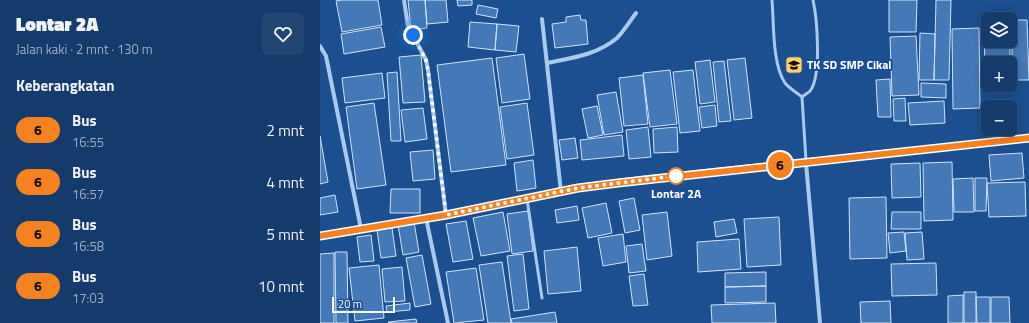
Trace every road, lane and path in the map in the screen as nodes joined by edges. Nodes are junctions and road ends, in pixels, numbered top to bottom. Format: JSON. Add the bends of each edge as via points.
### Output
{"nodes":[{"id":1,"x":404,"y":0,"type":"edge"},
{"id":2,"x":772,"y":0,"type":"edge"},
{"id":3,"x":813,"y":0,"type":"edge"},
{"id":4,"x":636,"y":13,"type":"dead end"},
{"id":5,"x":542,"y":19,"type":"dead end"},
{"id":6,"x":320,"y":46,"type":"edge"},
{"id":7,"x":547,"y":63,"type":"junction"},
{"id":8,"x":802,"y":97,"type":"junction"},
{"id":9,"x":1029,"y":138,"type":"edge"},
{"id":10,"x":806,"y":163,"type":"junction"},
{"id":11,"x":561,"y":192,"type":"junction"},
{"id":12,"x":527,"y":199,"type":"junction"},
{"id":13,"x":446,"y":215,"type":"junction"},
{"id":14,"x":426,"y":218,"type":"junction"},
{"id":15,"x":361,"y":230,"type":"junction"},
{"id":16,"x":320,"y":236,"type":"edge"},
{"id":17,"x":542,"y":298,"type":"dead end"},
{"id":18,"x":448,"y":323,"type":"edge"},
{"id":19,"x":820,"y":323,"type":"edge"}],
"edges":[{"from":1,"to":13,"type":"street","via":[[408,26],[426,60],[428,70]]},
{"from":2,"to":8,"type":"lane","via":[[777,63],[786,84]]},
{"from":3,"to":8,"type":"lane","via":[[817,18],[817,55],[813,82],[810,90]]},
{"from":4,"to":7,"type":"street","via":[[618,37],[605,46],[587,54]]},
{"from":5,"to":7,"type":"street"},
{"from":6,"to":15,"type":"street","via":[[326,56]]},
{"from":7,"to":11,"type":"street"},
{"from":8,"to":10,"type":"lane"},
{"from":9,"to":10,"type":"street"},
{"from":10,"to":11,"type":"street","via":[[644,179]]},
{"from":10,"to":19,"type":"street"},
{"from":11,"to":12,"type":"street"},
{"from":12,"to":13,"type":"street"},
{"from":12,"to":17,"type":"lane"},
{"from":13,"to":14,"type":"street"},
{"from":14,"to":15,"type":"street"},
{"from":14,"to":18,"type":"street"},
{"from":15,"to":16,"type":"street"}]}
